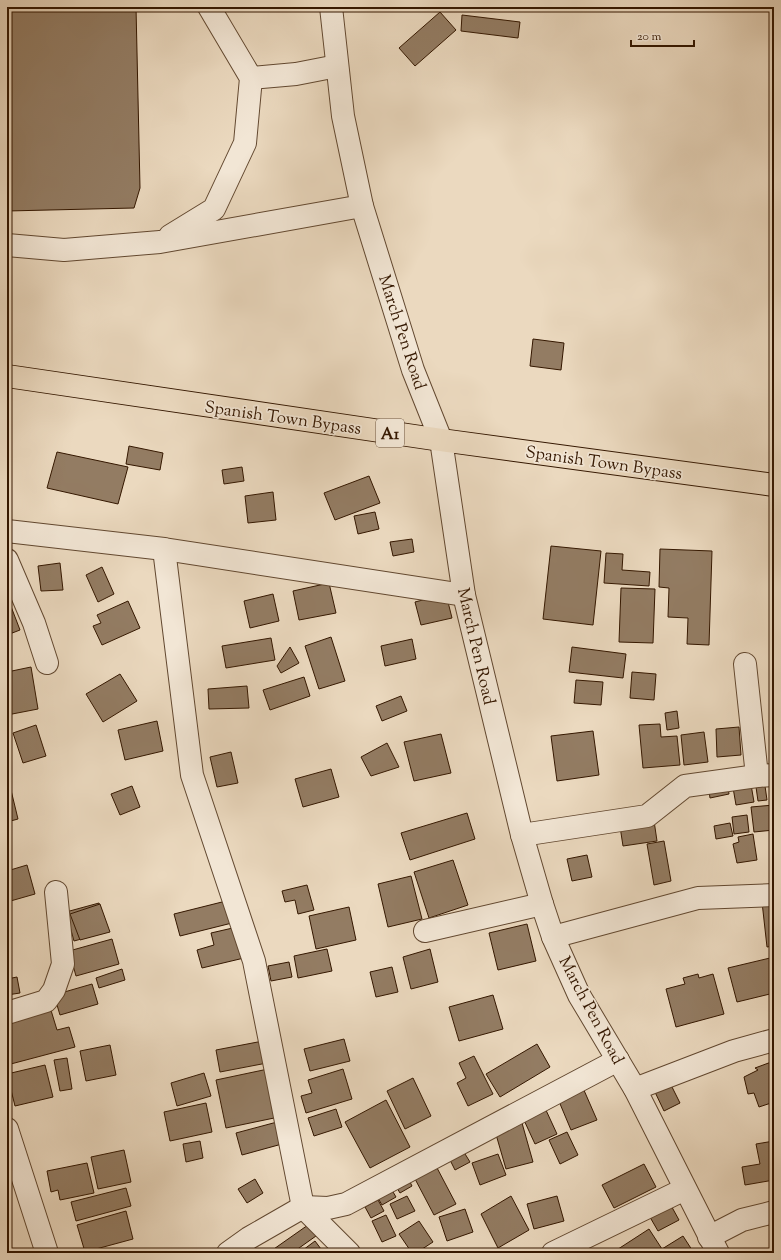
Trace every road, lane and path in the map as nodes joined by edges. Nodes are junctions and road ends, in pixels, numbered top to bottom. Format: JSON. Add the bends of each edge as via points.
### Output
{"nodes":[{"id":1,"x":209,"y":7,"type":"edge"},
{"id":2,"x":331,"y":7,"type":"edge"},
{"id":3,"x":337,"y":66,"type":"junction"},
{"id":4,"x":251,"y":78,"type":"junction"},
{"id":5,"x":362,"y":206,"type":"junction"},
{"id":6,"x":160,"y":242,"type":"junction"},
{"id":7,"x":7,"y":245,"type":"edge"},
{"id":8,"x":7,"y":376,"type":"edge"},
{"id":9,"x":441,"y":440,"type":"junction"},
{"id":10,"x":774,"y":484,"type":"edge"},
{"id":11,"x":7,"y":531,"type":"edge"},
{"id":12,"x":164,"y":549,"type":"junction"},
{"id":13,"x":7,"y":560,"type":"edge"},
{"id":14,"x":464,"y":595,"type":"junction"},
{"id":15,"x":47,"y":663,"type":"dead end"},
{"id":16,"x":745,"y":664,"type":"dead end"},
{"id":17,"x":765,"y":776,"type":"edge"},
{"id":18,"x":522,"y":835,"type":"junction"},
{"id":19,"x":56,"y":892,"type":"dead end"},
{"id":20,"x":774,"y":895,"type":"edge"},
{"id":21,"x":542,"y":904,"type":"junction"},
{"id":22,"x":425,"y":931,"type":"dead end"},
{"id":23,"x":553,"y":937,"type":"junction"},
{"id":24,"x":7,"y":1013,"type":"edge"},
{"id":25,"x":774,"y":1040,"type":"edge"},
{"id":26,"x":618,"y":1060,"type":"junction"},
{"id":27,"x":635,"y":1089,"type":"junction"},
{"id":28,"x":7,"y":1129,"type":"edge"},
{"id":29,"x":684,"y":1189,"type":"junction"},
{"id":30,"x":303,"y":1207,"type":"junction"},
{"id":31,"x":774,"y":1212,"type":"edge"},
{"id":32,"x":713,"y":1245,"type":"edge"},
{"id":33,"x":47,"y":1253,"type":"edge"},
{"id":34,"x":228,"y":1253,"type":"edge"},
{"id":35,"x":349,"y":1253,"type":"edge"},
{"id":36,"x":553,"y":1253,"type":"edge"}],
"edges":[{"from":1,"to":4,"type":"street"},
{"from":2,"to":3,"type":"street","name":"March Pen Road"},
{"from":3,"to":4,"type":"street","via":[[296,74]]},
{"from":3,"to":5,"type":"street","name":"March Pen Road","via":[[343,116]]},
{"from":4,"to":6,"type":"street","via":[[244,143],[214,209]]},
{"from":5,"to":6,"type":"street"},
{"from":5,"to":9,"type":"street","name":"March Pen Road","via":[[413,370]]},
{"from":6,"to":7,"type":"street","via":[[64,250]]},
{"from":8,"to":9,"type":"main road","name":"Spanish Town Bypass","number":"A1"},
{"from":9,"to":10,"type":"main road","name":"Spanish Town Bypass","number":"A1"},
{"from":9,"to":14,"type":"street","name":"March Pen Road"},
{"from":11,"to":12,"type":"street"},
{"from":12,"to":14,"type":"street"},
{"from":12,"to":30,"type":"street","via":[[192,774],[254,961]]},
{"from":13,"to":15,"type":"street","via":[[34,623]]},
{"from":14,"to":18,"type":"street","name":"March Pen Road"},
{"from":16,"to":17,"type":"street"},
{"from":17,"to":18,"type":"street","via":[[685,786],[647,816]]},
{"from":18,"to":21,"type":"street","name":"March Pen Road"},
{"from":19,"to":24,"type":"street","via":[[63,964],[54,990],[46,1001]]},
{"from":20,"to":23,"type":"street","via":[[698,898]]},
{"from":21,"to":22,"type":"street"},
{"from":21,"to":23,"type":"street","name":"March Pen Road"},
{"from":23,"to":26,"type":"street","name":"March Pen Road","via":[[579,995]]},
{"from":25,"to":27,"type":"street","via":[[734,1051]]},
{"from":26,"to":27,"type":"street","name":"March Pen Road"},
{"from":26,"to":30,"type":"street","via":[[346,1204],[328,1208]]},
{"from":27,"to":29,"type":"street","name":"March Pen Road"},
{"from":28,"to":33,"type":"street"},
{"from":29,"to":32,"type":"street","name":"March Pen Road"},
{"from":29,"to":36,"type":"street"},
{"from":30,"to":34,"type":"street"},
{"from":30,"to":35,"type":"street"},
{"from":31,"to":32,"type":"street","via":[[742,1220]]}]}
